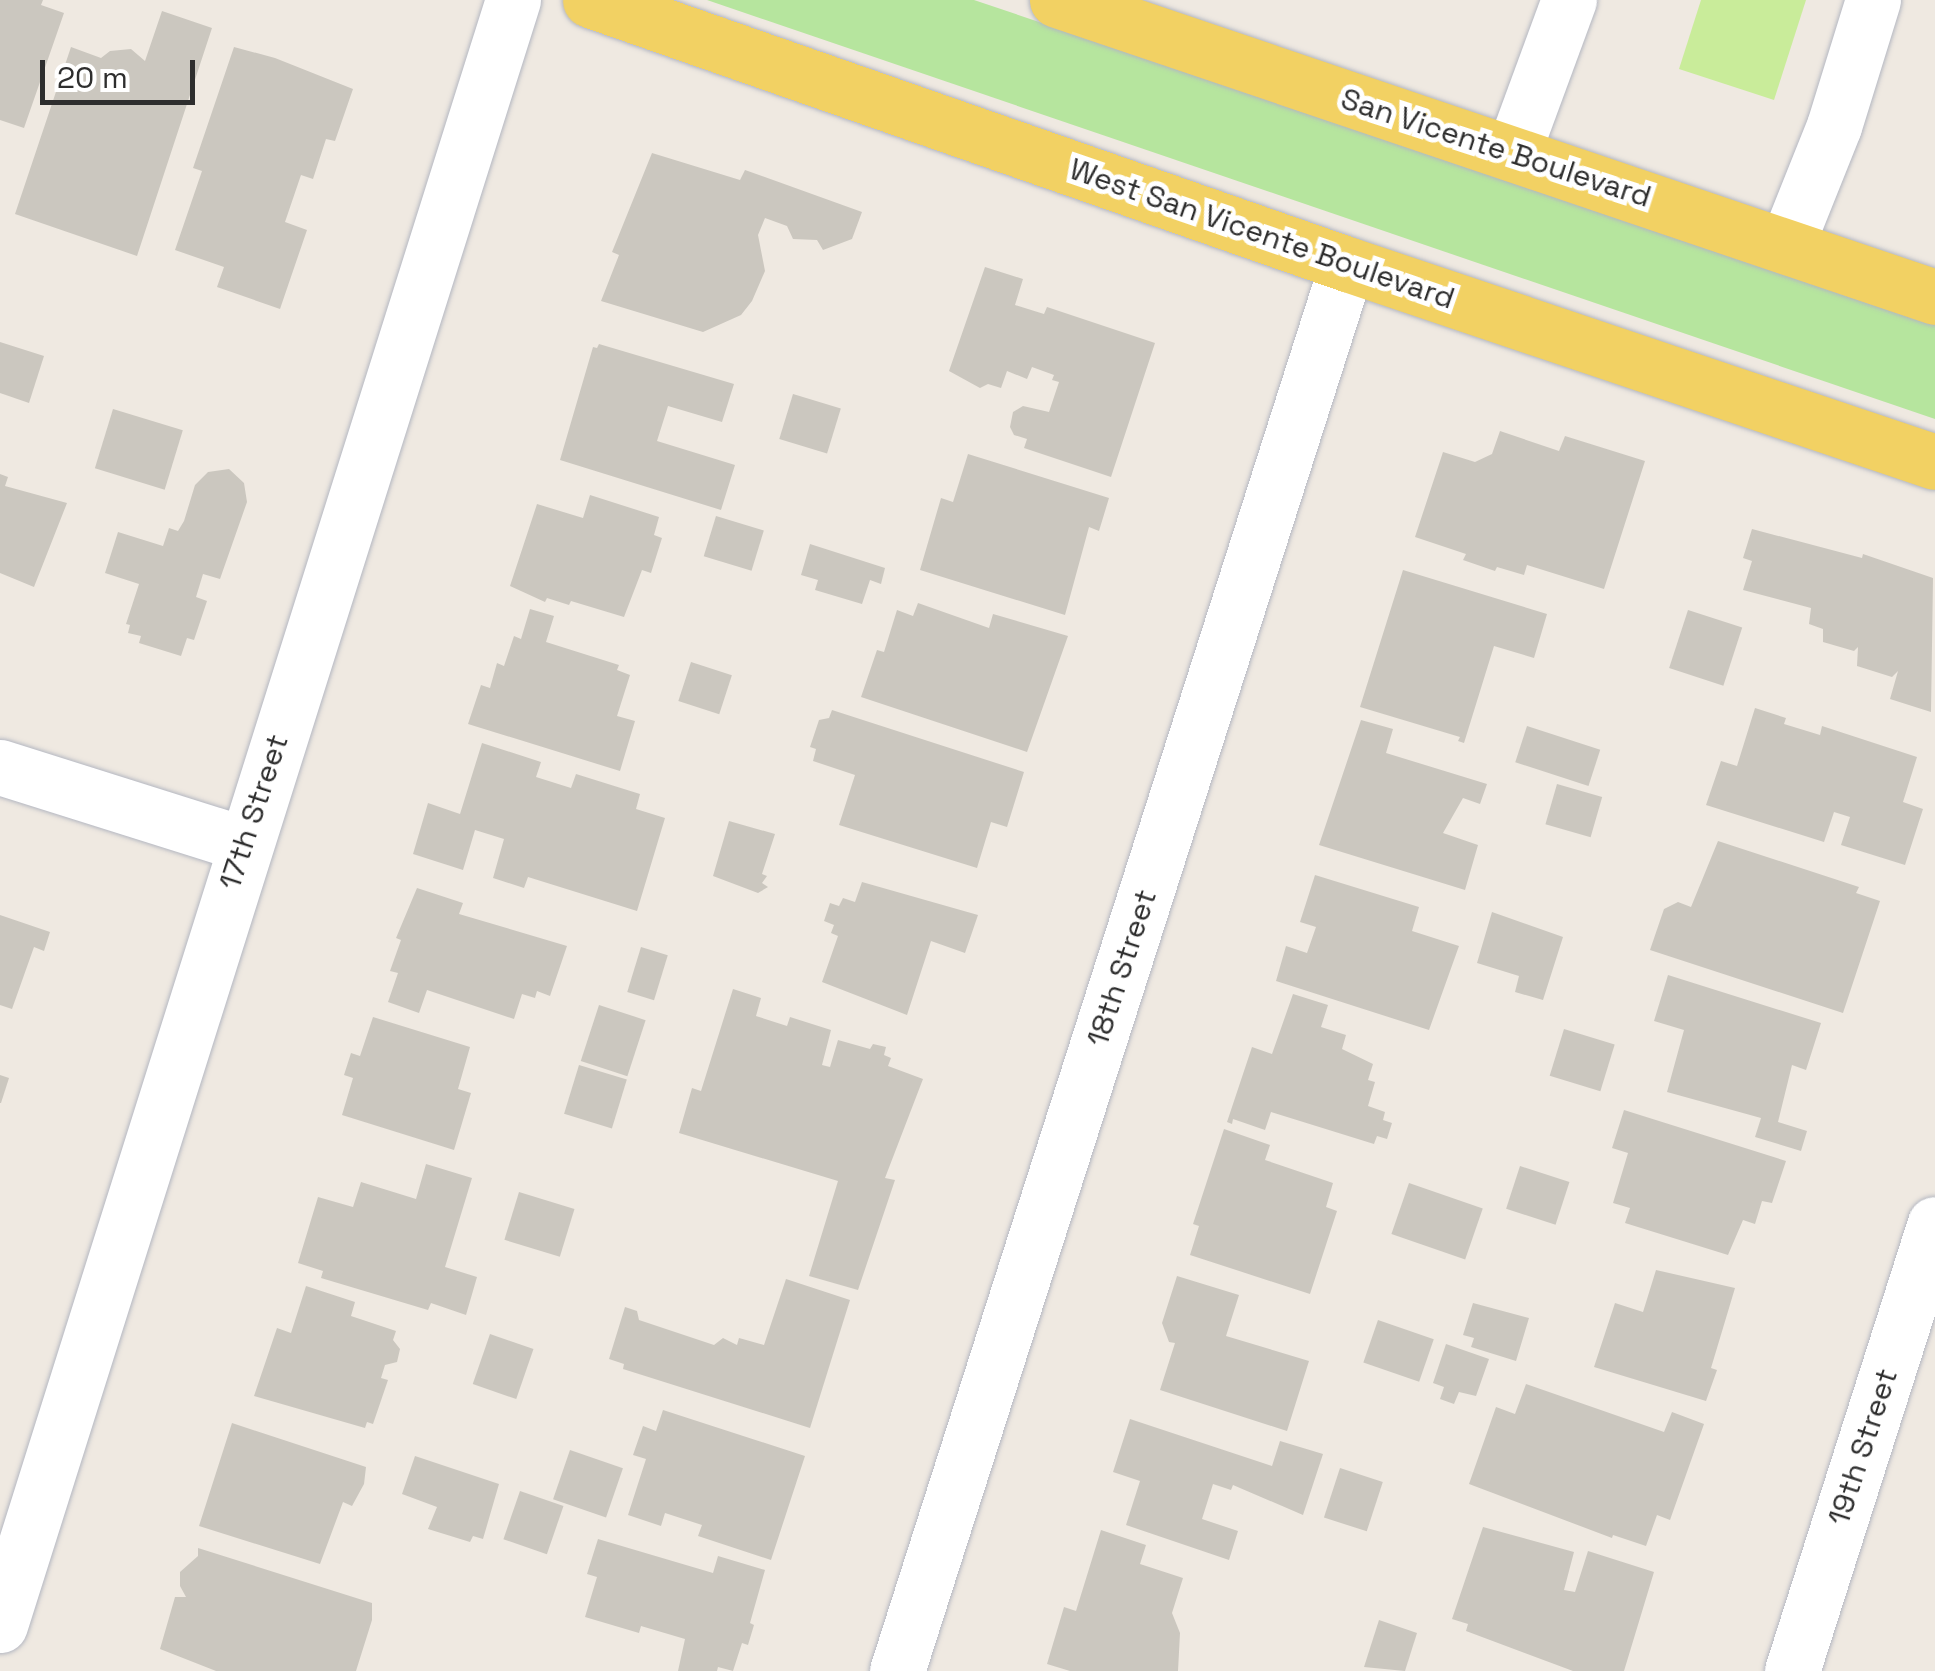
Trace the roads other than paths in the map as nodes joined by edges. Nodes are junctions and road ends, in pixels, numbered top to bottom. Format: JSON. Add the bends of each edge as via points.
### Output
{"nodes":[{"id":1,"x":513,"y":0,"type":"edge"},
{"id":2,"x":590,"y":0,"type":"edge"},
{"id":3,"x":1057,"y":0,"type":"edge"},
{"id":4,"x":1570,"y":0,"type":"edge"},
{"id":5,"x":1873,"y":0,"type":"edge"},
{"id":6,"x":1513,"y":152,"type":"junction"},
{"id":7,"x":1786,"y":246,"type":"junction"},
{"id":8,"x":1347,"y":264,"type":"junction"},
{"id":9,"x":1935,"y":297,"type":"edge"},
{"id":10,"x":1935,"y":462,"type":"edge"},
{"id":11,"x":0,"y":767,"type":"edge"},
{"id":12,"x":244,"y":844,"type":"junction"},
{"id":13,"x":1935,"y":1224,"type":"edge"},
{"id":14,"x":0,"y":1625,"type":"edge"},
{"id":15,"x":897,"y":1671,"type":"edge"},
{"id":16,"x":1792,"y":1671,"type":"edge"}],
"edges":[{"from":1,"to":12,"type":"street","name":"17th Street"},
{"from":2,"to":8,"type":"main road","name":"West San Vicente Boulevard"},
{"from":3,"to":6,"type":"main road","name":"San Vicente Boulevard"},
{"from":4,"to":6,"type":"street"},
{"from":5,"to":7,"type":"street","via":[[1834,126]]},
{"from":6,"to":7,"type":"main road","name":"San Vicente Boulevard"},
{"from":7,"to":9,"type":"main road","name":"San Vicente Boulevard"},
{"from":8,"to":10,"type":"main road","name":"West San Vicente Boulevard"},
{"from":8,"to":15,"type":"street","name":"18th Street"},
{"from":11,"to":12,"type":"street"},
{"from":12,"to":14,"type":"street","name":"17th Street"},
{"from":13,"to":16,"type":"street","name":"19th Street"}]}
